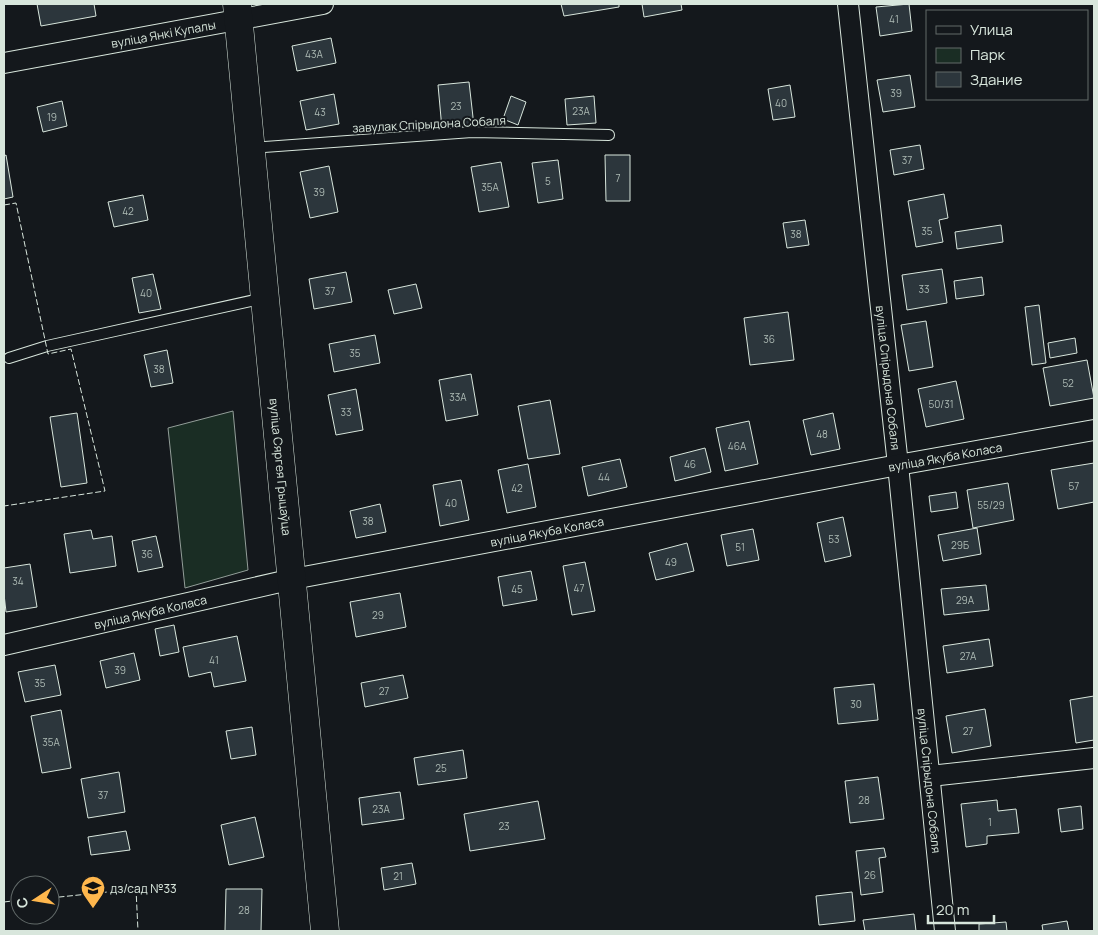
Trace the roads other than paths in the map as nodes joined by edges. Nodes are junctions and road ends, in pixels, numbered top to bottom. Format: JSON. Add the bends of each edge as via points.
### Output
{"nodes":[{"id":1,"x":323,"y":4,"type":"edge"},
{"id":2,"x":848,"y":4,"type":"edge"},
{"id":3,"x":238,"y":12,"type":"edge"},
{"id":4,"x":4,"y":63,"type":"edge"},
{"id":5,"x":609,"y":135,"type":"dead end"},
{"id":6,"x":251,"y":148,"type":"junction"},
{"id":7,"x":265,"y":298,"type":"junction"},
{"id":8,"x":9,"y":358,"type":"dead end"},
{"id":9,"x":1094,"y":430,"type":"edge"},
{"id":10,"x":898,"y":465,"type":"junction"},
{"id":11,"x":292,"y":579,"type":"junction"},
{"id":12,"x":4,"y":645,"type":"edge"},
{"id":13,"x":1094,"y":758,"type":"edge"},
{"id":14,"x":930,"y":776,"type":"junction"},
{"id":15,"x":325,"y":931,"type":"edge"},
{"id":16,"x":945,"y":931,"type":"edge"}],
"edges":[{"from":1,"to":3,"type":"street","name":"вуліца Янкі Купалы"},
{"from":2,"to":10,"type":"street","name":"вуліца Спірыдона Собаля"},
{"from":3,"to":4,"type":"street","name":"вуліца Янкі Купалы"},
{"from":3,"to":6,"type":"main road","name":"вуліца Сяргея Грыцаўца"},
{"from":5,"to":6,"type":"lane","name":"завулак Спірыдона Собаля","via":[[472,132]]},
{"from":6,"to":7,"type":"main road","name":"вуліца Сяргея Грыцаўца"},
{"from":7,"to":8,"type":"lane","via":[[47,346]]},
{"from":7,"to":11,"type":"main road","name":"вуліца Сяргея Грыцаўца"},
{"from":9,"to":10,"type":"street","name":"вуліца Якуба Коласа"},
{"from":10,"to":11,"type":"street","name":"вуліца Якуба Коласа"},
{"from":10,"to":14,"type":"street","name":"вуліца Спірыдона Собаля"},
{"from":11,"to":12,"type":"street","name":"вуліца Якуба Коласа"},
{"from":11,"to":15,"type":"main road","name":"вуліца Сяргея Грыцаўца"},
{"from":13,"to":14,"type":"street"},
{"from":14,"to":16,"type":"street","name":"вуліца Спірыдона Собаля"}]}
